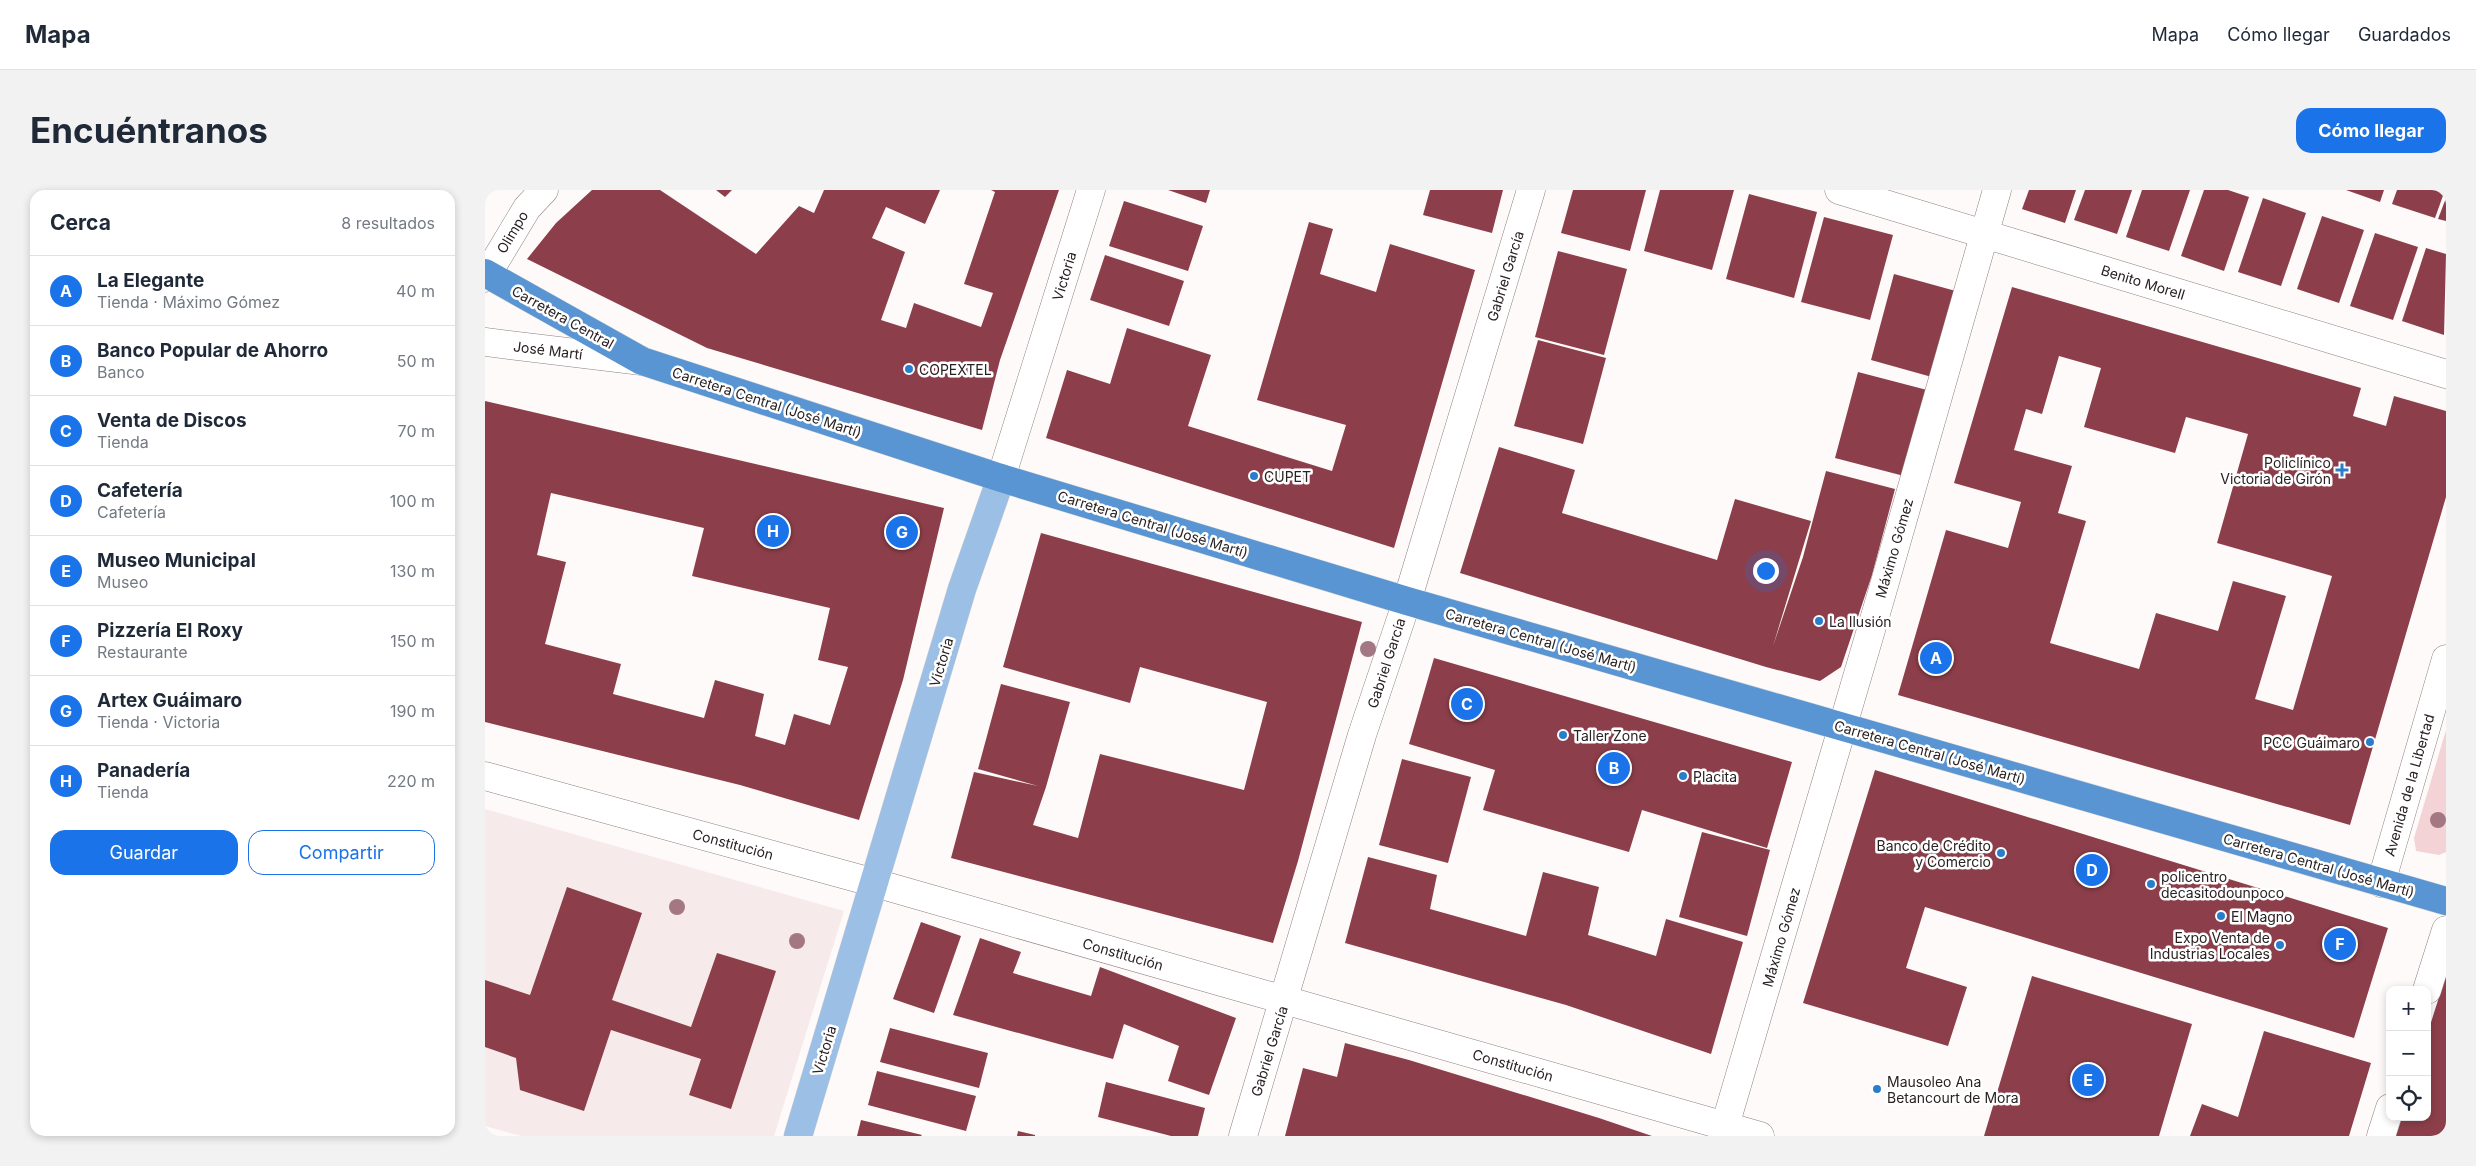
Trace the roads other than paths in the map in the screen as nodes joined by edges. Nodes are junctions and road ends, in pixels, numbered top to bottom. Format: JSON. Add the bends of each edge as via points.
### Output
{"nodes":[{"id":1,"x":544,"y":190,"type":"edge"},
{"id":2,"x":1091,"y":190,"type":"edge"},
{"id":3,"x":1531,"y":190,"type":"edge"},
{"id":4,"x":1839,"y":190,"type":"edge"},
{"id":5,"x":1997,"y":190,"type":"edge"},
{"id":6,"x":1984,"y":234,"type":"junction"},
{"id":7,"x":486,"y":275,"type":"edge"},
{"id":8,"x":485,"y":342,"type":"edge"},
{"id":9,"x":641,"y":361,"type":"junction"},
{"id":10,"x":2446,"y":374,"type":"edge"},
{"id":11,"x":1001,"y":478,"type":"junction"},
{"id":12,"x":1407,"y":601,"type":"junction"},
{"id":13,"x":2446,"y":660,"type":"edge"},
{"id":14,"x":1841,"y":726,"type":"junction"},
{"id":15,"x":485,"y":776,"type":"edge"},
{"id":16,"x":875,"y":883,"type":"junction"},
{"id":17,"x":2381,"y":883,"type":"junction"},
{"id":18,"x":2446,"y":901,"type":"edge"},
{"id":19,"x":2446,"y":930,"type":"edge"},
{"id":20,"x":2428,"y":986,"type":"edge"},
{"id":21,"x":1285,"y":1000,"type":"junction"},
{"id":22,"x":2386,"y":1120,"type":"edge"},
{"id":23,"x":1723,"y":1131,"type":"edge"},
{"id":24,"x":798,"y":1136,"type":"edge"},
{"id":25,"x":1243,"y":1136,"type":"edge"},
{"id":26,"x":1760,"y":1136,"type":"edge"},
{"id":27,"x":2381,"y":1136,"type":"edge"}],
"edges":[{"from":1,"to":7,"type":"street","name":"Olimpo","via":[[527,208]]},
{"from":2,"to":11,"type":"street","name":"Victoria"},
{"from":3,"to":12,"type":"street","name":"Gabriel García"},
{"from":4,"to":6,"type":"street","name":"Benito Morell"},
{"from":5,"to":6,"type":"street","name":"Máximo Gómez"},
{"from":6,"to":10,"type":"street","name":"Benito Morell"},
{"from":6,"to":14,"type":"street","name":"Máximo Gómez"},
{"from":7,"to":9,"type":"highway","name":"Carretera Central"},
{"from":8,"to":9,"type":"street","name":"José Martí"},
{"from":9,"to":11,"type":"highway","name":"Carretera Central (José Martí)"},
{"from":11,"to":12,"type":"highway","name":"Carretera Central (José Martí)"},
{"from":11,"to":16,"type":"main road","name":"Victoria","via":[[962,590]]},
{"from":12,"to":14,"type":"highway","name":"Carretera Central (José Martí)"},
{"from":12,"to":21,"type":"street","name":"Gabriel García","via":[[1362,735]]},
{"from":13,"to":17,"type":"street","name":"Avenida de la Libertad"},
{"from":14,"to":17,"type":"highway","name":"Carretera Central (José Martí)"},
{"from":14,"to":23,"type":"street","name":"Máximo Gómez"},
{"from":15,"to":16,"type":"street","name":"Constitución"},
{"from":16,"to":21,"type":"street","name":"Constitución"},
{"from":16,"to":24,"type":"main road","name":"Victoria"},
{"from":17,"to":18,"type":"highway","name":"Carretera Central (José Martí)"},
{"from":19,"to":20,"type":"street"},
{"from":21,"to":23,"type":"street","name":"Constitución"},
{"from":21,"to":25,"type":"street","name":"Gabriel García"},
{"from":22,"to":27,"type":"street"},
{"from":23,"to":26,"type":"street","name":"Constitución"}]}
